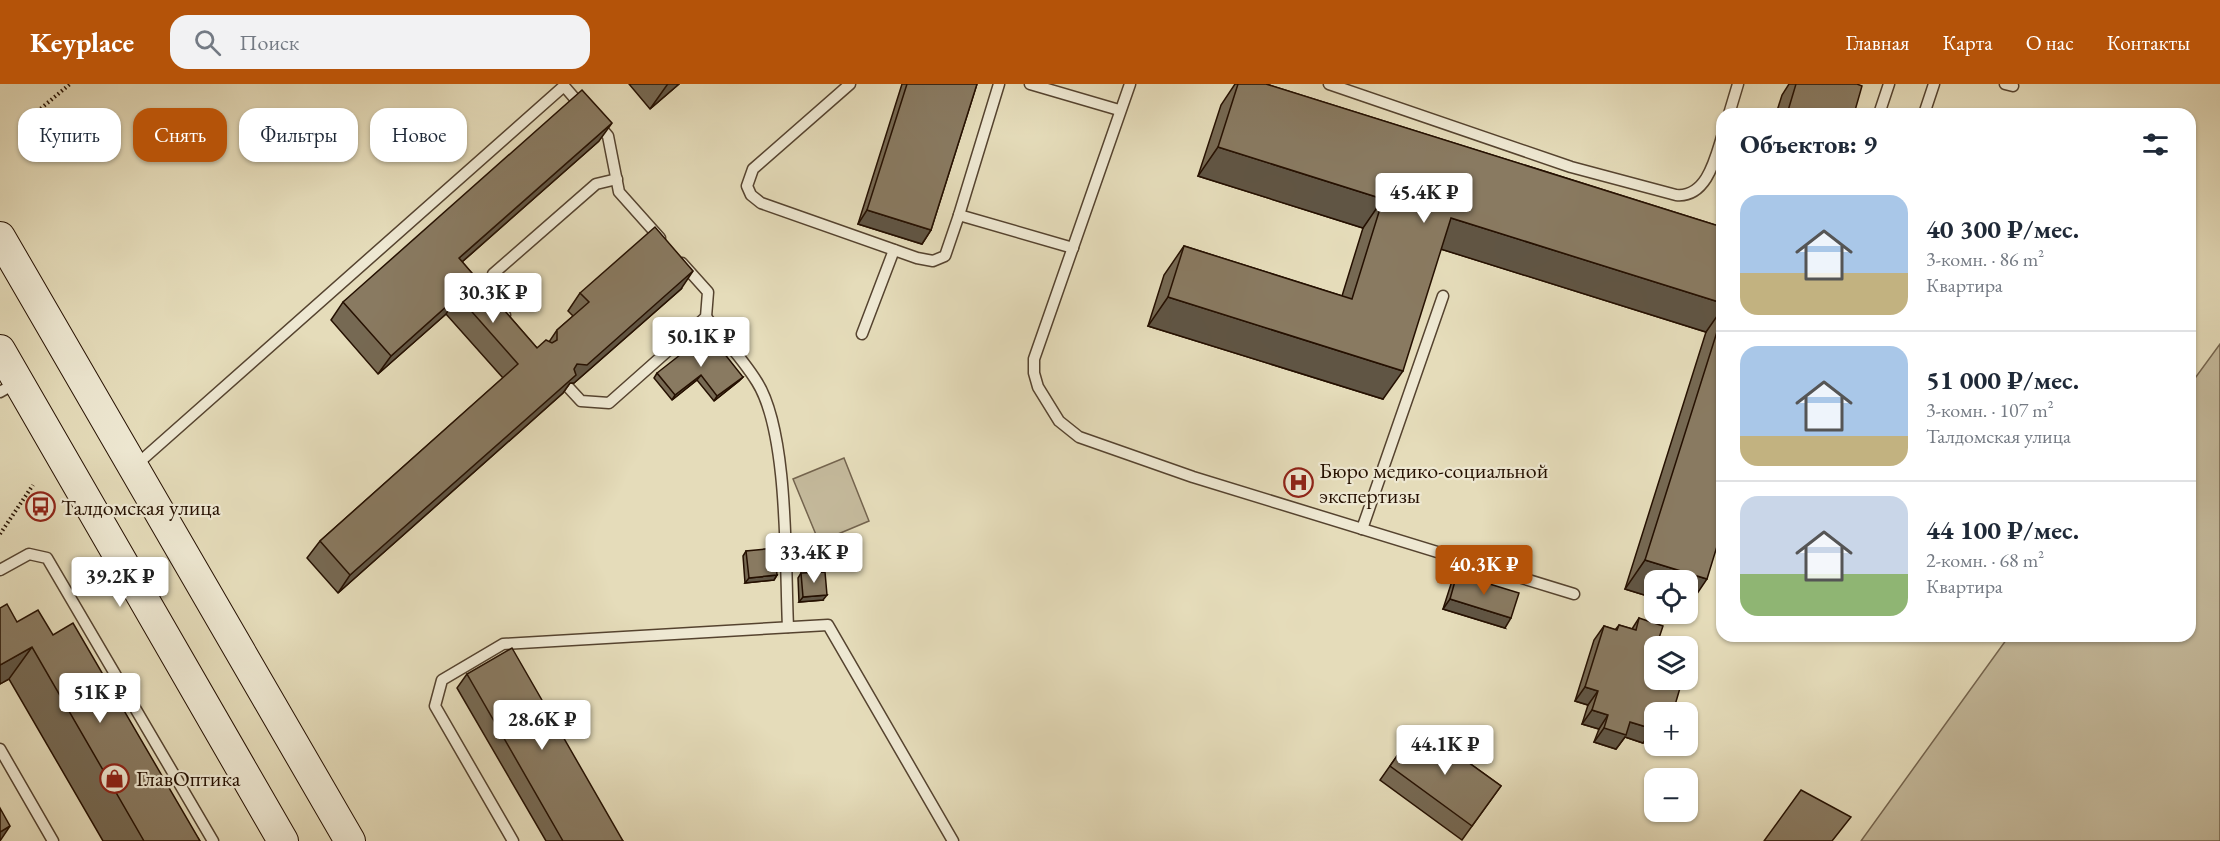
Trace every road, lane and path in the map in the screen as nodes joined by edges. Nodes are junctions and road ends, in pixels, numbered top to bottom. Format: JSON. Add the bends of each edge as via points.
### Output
{"nodes":[{"id":1,"x":70,"y":84,"type":"edge"},
{"id":2,"x":850,"y":84,"type":"edge"},
{"id":3,"x":999,"y":84,"type":"edge"},
{"id":4,"x":1030,"y":84,"type":"edge"},
{"id":5,"x":1130,"y":84,"type":"edge"},
{"id":6,"x":1329,"y":84,"type":"edge"},
{"id":7,"x":1738,"y":84,"type":"edge"},
{"id":8,"x":1889,"y":84,"type":"edge"},
{"id":9,"x":1934,"y":84,"type":"edge"},
{"id":10,"x":41,"y":108,"type":"edge"},
{"id":11,"x":1731,"y":108,"type":"edge"},
{"id":12,"x":1881,"y":108,"type":"edge"},
{"id":13,"x":1926,"y":108,"type":"edge"},
{"id":14,"x":1119,"y":110,"type":"junction"},
{"id":15,"x":1716,"y":157,"type":"edge"},
{"id":16,"x":617,"y":179,"type":"junction"},
{"id":17,"x":959,"y":215,"type":"junction"},
{"id":18,"x":0,"y":237,"type":"edge"},
{"id":19,"x":1073,"y":248,"type":"junction"},
{"id":20,"x":894,"y":250,"type":"junction"},
{"id":21,"x":1443,"y":296,"type":"dead end"},
{"id":22,"x":706,"y":317,"type":"junction"},
{"id":23,"x":516,"y":327,"type":"edge"},
{"id":24,"x":862,"y":334,"type":"dead end"},
{"id":25,"x":0,"y":350,"type":"edge"},
{"id":26,"x":9,"y":387,"type":"edge"},
{"id":27,"x":569,"y":388,"type":"edge"},
{"id":28,"x":134,"y":466,"type":"junction"},
{"id":29,"x":33,"y":484,"type":"dead end"},
{"id":30,"x":1362,"y":529,"type":"junction"},
{"id":31,"x":0,"y":534,"type":"edge"},
{"id":32,"x":0,"y":570,"type":"edge"},
{"id":33,"x":1574,"y":594,"type":"dead end"},
{"id":34,"x":788,"y":627,"type":"junction"},
{"id":35,"x":0,"y":749,"type":"edge"},
{"id":36,"x":53,"y":841,"type":"edge"},
{"id":37,"x":213,"y":841,"type":"edge"},
{"id":38,"x":283,"y":841,"type":"edge"},
{"id":39,"x":350,"y":841,"type":"edge"},
{"id":40,"x":513,"y":841,"type":"edge"},
{"id":41,"x":952,"y":841,"type":"edge"}],
"edges":[{"from":1,"to":10,"type":"path"},
{"from":2,"to":20,"type":"lane","via":[[753,169],[747,186],[761,203]]},
{"from":3,"to":17,"type":"lane"},
{"from":4,"to":14,"type":"lane"},
{"from":5,"to":14,"type":"lane"},
{"from":6,"to":15,"type":"lane","via":[[1571,167],[1676,195],[1685,196],[1697,190]]},
{"from":7,"to":11,"type":"lane"},
{"from":8,"to":12,"type":"lane"},
{"from":9,"to":13,"type":"lane"},
{"from":14,"to":19,"type":"lane"},
{"from":16,"to":22,"type":"lane","via":[[619,192],[708,292]]},
{"from":16,"to":23,"type":"lane","via":[[596,184],[493,274],[501,310]]},
{"from":16,"to":28,"type":"lane","via":[[608,136],[564,86]]},
{"from":17,"to":19,"type":"lane"},
{"from":17,"to":20,"type":"lane","via":[[945,256],[940,260]]},
{"from":18,"to":28,"type":"main road"},
{"from":19,"to":30,"type":"lane","via":[[1034,359],[1038,387],[1059,421],[1079,437]]},
{"from":20,"to":24,"type":"lane"},
{"from":21,"to":30,"type":"lane"},
{"from":22,"to":27,"type":"lane","via":[[609,403],[581,401]]},
{"from":22,"to":34,"type":"lane","via":[[758,383],[770,413],[781,471]]},
{"from":25,"to":26,"type":"main road"},
{"from":26,"to":38,"type":"main road"},
{"from":28,"to":39,"type":"main road"},
{"from":29,"to":31,"type":"path"},
{"from":30,"to":33,"type":"lane"},
{"from":32,"to":37,"type":"lane","via":[[29,554],[47,558]]},
{"from":34,"to":40,"type":"lane","via":[[503,644],[442,680],[435,706]]},
{"from":34,"to":41,"type":"lane","via":[[828,625]]},
{"from":35,"to":36,"type":"lane"}]}
